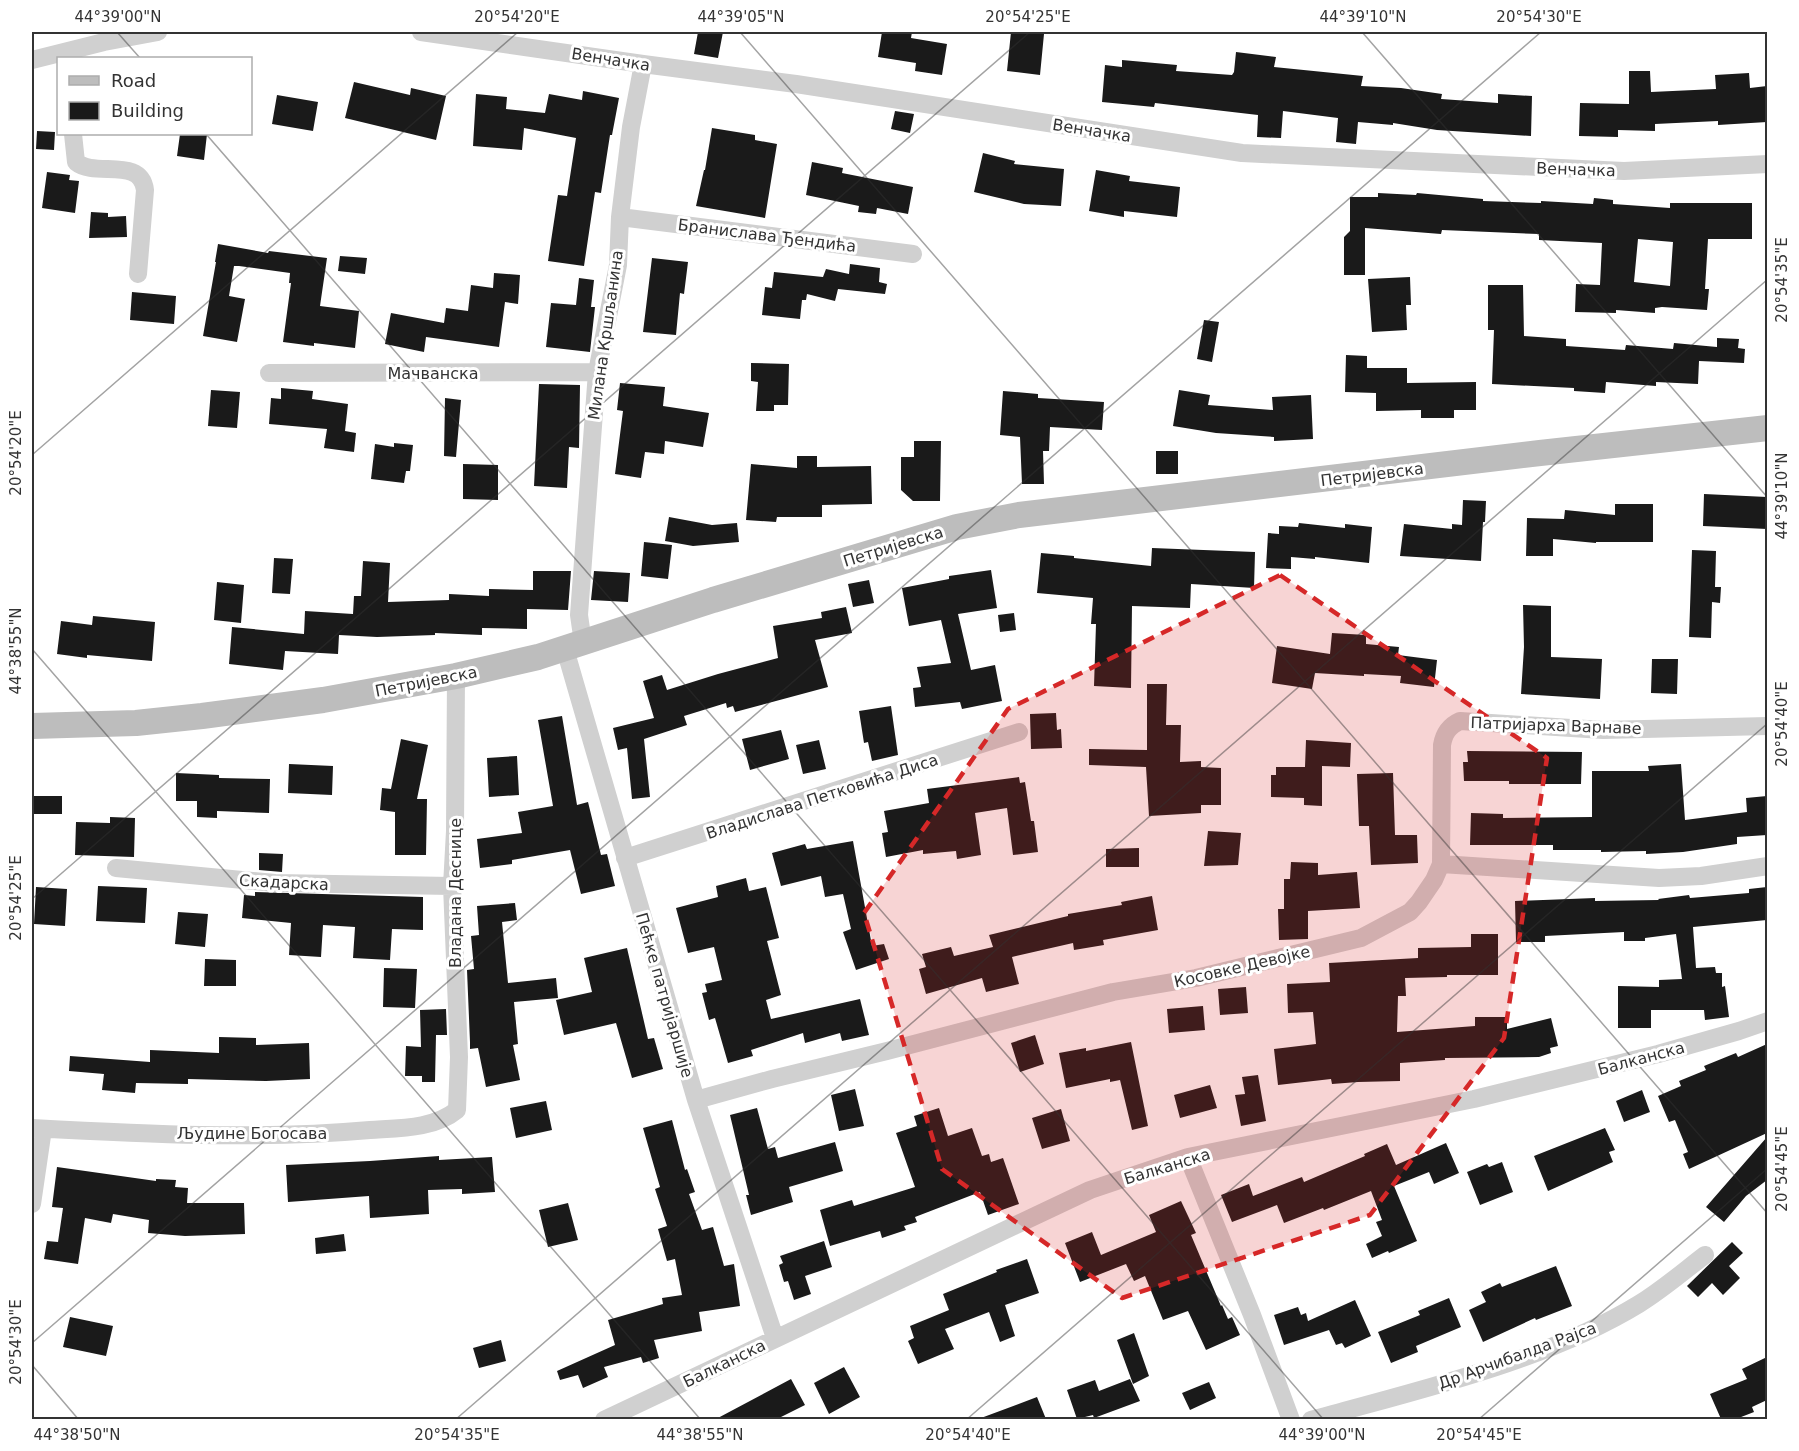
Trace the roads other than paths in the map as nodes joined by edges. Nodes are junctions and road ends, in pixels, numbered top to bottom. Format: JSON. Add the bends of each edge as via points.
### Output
{"nodes":[{"id":1,"x":158,"y":32,"type":"edge"},
{"id":2,"x":421,"y":32,"type":"edge"},
{"id":3,"x":74,"y":54,"type":"edge"},
{"id":4,"x":32,"y":60,"type":"edge"},
{"id":5,"x":643,"y":64,"type":"junction"},
{"id":6,"x":73,"y":135,"type":"edge"},
{"id":7,"x":1767,"y":164,"type":"edge"},
{"id":8,"x":620,"y":217,"type":"junction"},
{"id":9,"x":914,"y":254,"type":"dead end"},
{"id":10,"x":138,"y":274,"type":"dead end"},
{"id":11,"x":597,"y":372,"type":"junction"},
{"id":12,"x":269,"y":373,"type":"dead end"},
{"id":13,"x":1767,"y":428,"type":"edge"},
{"id":14,"x":574,"y":646,"type":"junction"},
{"id":15,"x":456,"y":676,"type":"junction"},
{"id":16,"x":32,"y":726,"type":"edge"},
{"id":17,"x":1767,"y":726,"type":"edge"},
{"id":18,"x":1019,"y":732,"type":"dead end"},
{"id":19,"x":625,"y":858,"type":"junction"},
{"id":20,"x":1441,"y":864,"type":"junction"},
{"id":21,"x":1767,"y":866,"type":"edge"},
{"id":22,"x":116,"y":868,"type":"dead end"},
{"id":23,"x":452,"y":886,"type":"junction"},
{"id":24,"x":1767,"y":1021,"type":"edge"},
{"id":25,"x":696,"y":1100,"type":"junction"},
{"id":26,"x":457,"y":1110,"type":"joint"},
{"id":27,"x":37,"y":1129,"type":"edge"},
{"id":28,"x":1188,"y":1157,"type":"junction"},
{"id":29,"x":32,"y":1204,"type":"edge"},
{"id":30,"x":1705,"y":1255,"type":"dead end"},
{"id":31,"x":775,"y":1338,"type":"junction"},
{"id":32,"x":604,"y":1419,"type":"edge"},
{"id":33,"x":1291,"y":1419,"type":"edge"},
{"id":34,"x":1311,"y":1419,"type":"edge"}],
"edges":[{"from":1,"to":3,"type":"street"},
{"from":2,"to":5,"type":"street","name":"Венчачка"},
{"from":3,"to":4,"type":"street"},
{"from":5,"to":7,"type":"street","name":"Венчачка","via":[[1242,153],[1624,171]]},
{"from":5,"to":8,"type":"street","name":"Милана Кршљанина"},
{"from":6,"to":10,"type":"street","via":[[76,162],[83,168],[126,170],[144,183]]},
{"from":8,"to":9,"type":"street","name":"Бранислава Ђендића"},
{"from":8,"to":11,"type":"street","name":"Милана Кршљанина","via":[[618,265]]},
{"from":11,"to":12,"type":"street","name":"Мачванска"},
{"from":11,"to":14,"type":"street","name":"Милана Кршљанина"},
{"from":13,"to":14,"type":"main road","name":"Петријевска","via":[[1066,509],[983,522],[713,600]]},
{"from":14,"to":15,"type":"main road","name":"Петријевска"},
{"from":14,"to":19,"type":"street","name":"Пећке патријаршије"},
{"from":15,"to":16,"type":"main road","name":"Петријевска","via":[[323,700],[202,716],[136,723]]},
{"from":15,"to":23,"type":"street","name":"Владана Деснице"},
{"from":17,"to":20,"type":"street","name":"Патријарха Варнаве","via":[[1603,730],[1460,721],[1452,725],[1443,740]]},
{"from":18,"to":19,"type":"street","name":"Владислава Петковића Диса"},
{"from":19,"to":25,"type":"street","name":"Пећке патријаршије"},
{"from":20,"to":21,"type":"street","via":[[1659,878]]},
{"from":20,"to":25,"type":"street","name":"Косовке Девојке","via":[[1410,912],[1361,938],[1196,978],[1113,992]]},
{"from":22,"to":23,"type":"street","name":"Скадарска","via":[[275,883]]},
{"from":23,"to":26,"type":"street","name":"Владана Деснице","via":[[459,1057]]},
{"from":24,"to":28,"type":"street","name":"Балканска","via":[[1668,1051],[1474,1099]]},
{"from":25,"to":31,"type":"street","name":"Пећке патријаршије"},
{"from":26,"to":27,"type":"street","name":"Људине Богосава","via":[[441,1121],[408,1127],[314,1135]]},
{"from":27,"to":29,"type":"street","name":"Људине Богосава"},
{"from":28,"to":31,"type":"street","name":"Балканска","via":[[1090,1190]]},
{"from":28,"to":33,"type":"street"},
{"from":30,"to":34,"type":"street","name":"Др Арчибалда Рајса","via":[[1640,1304],[1583,1334],[1490,1368]]},
{"from":31,"to":32,"type":"street","name":"Балканска"}]}
